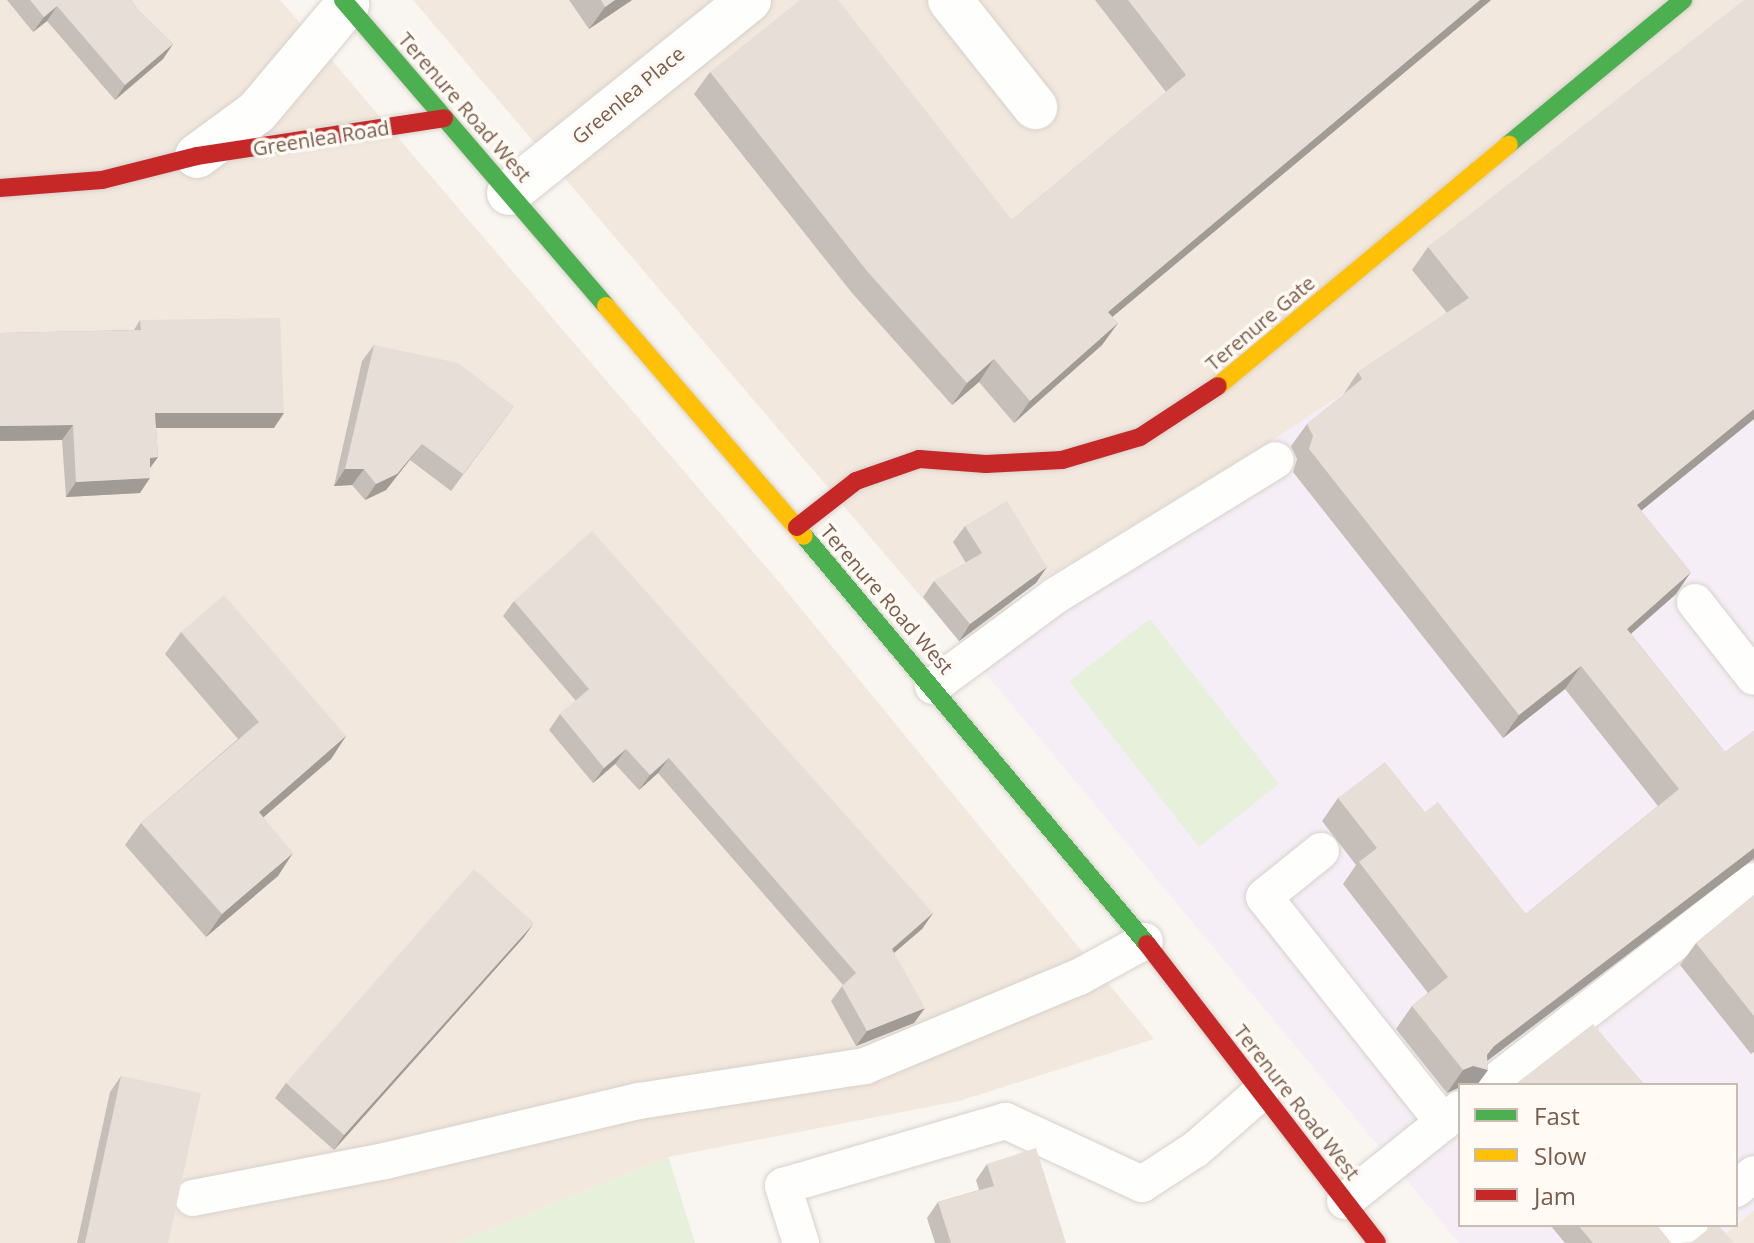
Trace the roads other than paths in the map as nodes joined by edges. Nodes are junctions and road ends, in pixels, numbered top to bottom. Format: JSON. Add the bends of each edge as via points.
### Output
{"nodes":[{"id":1,"x":749,"y":0,"type":"edge"},
{"id":2,"x":950,"y":0,"type":"edge"},
{"id":3,"x":1683,"y":0,"type":"edge"},
{"id":4,"x":345,"y":3,"type":"edge"},
{"id":5,"x":1035,"y":107,"type":"dead end"},
{"id":6,"x":444,"y":118,"type":"junction"},
{"id":7,"x":197,"y":156,"type":"junction"},
{"id":8,"x":0,"y":188,"type":"edge"},
{"id":9,"x":509,"y":193,"type":"junction"},
{"id":10,"x":1276,"y":460,"type":"dead end"},
{"id":11,"x":797,"y":527,"type":"junction"},
{"id":12,"x":1695,"y":602,"type":"dead end"},
{"id":13,"x":1754,"y":677,"type":"edge"},
{"id":14,"x":933,"y":686,"type":"junction"},
{"id":15,"x":1321,"y":851,"type":"dead end"},
{"id":16,"x":1754,"y":881,"type":"edge"},
{"id":17,"x":1145,"y":941,"type":"junction"},
{"id":18,"x":1494,"y":1083,"type":"edge"},
{"id":19,"x":1261,"y":1092,"type":"junction"},
{"id":20,"x":1452,"y":1116,"type":"edge"},
{"id":21,"x":1754,"y":1174,"type":"edge"},
{"id":22,"x":1738,"y":1187,"type":"edge"},
{"id":23,"x":193,"y":1198,"type":"dead end"},
{"id":24,"x":1345,"y":1201,"type":"junction"},
{"id":25,"x":1687,"y":1227,"type":"edge"},
{"id":26,"x":801,"y":1243,"type":"edge"},
{"id":27,"x":1377,"y":1243,"type":"edge"},
{"id":28,"x":1667,"y":1243,"type":"edge"}],
"edges":[{"from":1,"to":9,"type":"street","name":"Greenlea Place"},
{"from":2,"to":5,"type":"street"},
{"from":3,"to":11,"type":"main road","name":"Terenure Gate","via":[[1212,391],[1140,437],[1062,460],[986,464],[919,459],[856,481]]},
{"from":4,"to":6,"type":"main road","name":"Terenure Road West"},
{"from":4,"to":7,"type":"street","name":"Greenlea Road","via":[[257,112]]},
{"from":6,"to":7,"type":"main road","name":"Greenlea Road"},
{"from":6,"to":9,"type":"main road","name":"Terenure Road West"},
{"from":7,"to":8,"type":"main road","name":"Greenlea Road","via":[[102,180]]},
{"from":9,"to":11,"type":"main road","name":"Terenure Road West"},
{"from":10,"to":14,"type":"lane","via":[[1055,596]]},
{"from":11,"to":14,"type":"main road","name":"Terenure Road West"},
{"from":12,"to":13,"type":"lane"},
{"from":14,"to":17,"type":"main road","name":"Terenure Road West"},
{"from":15,"to":20,"type":"lane","via":[[1264,897]]},
{"from":16,"to":18,"type":"lane"},
{"from":17,"to":19,"type":"main road","name":"Terenure Road West"},
{"from":17,"to":23,"type":"lane","via":[[1079,977],[865,1066],[639,1101],[385,1161]]},
{"from":19,"to":24,"type":"main road","name":"Terenure Road West"},
{"from":19,"to":26,"type":"lane","via":[[1196,1149],[1142,1184],[1006,1121],[783,1186]]},
{"from":20,"to":24,"type":"lane"},
{"from":21,"to":22,"type":"lane"},
{"from":24,"to":27,"type":"main road","name":"Terenure Road West"},
{"from":25,"to":28,"type":"lane"}]}
